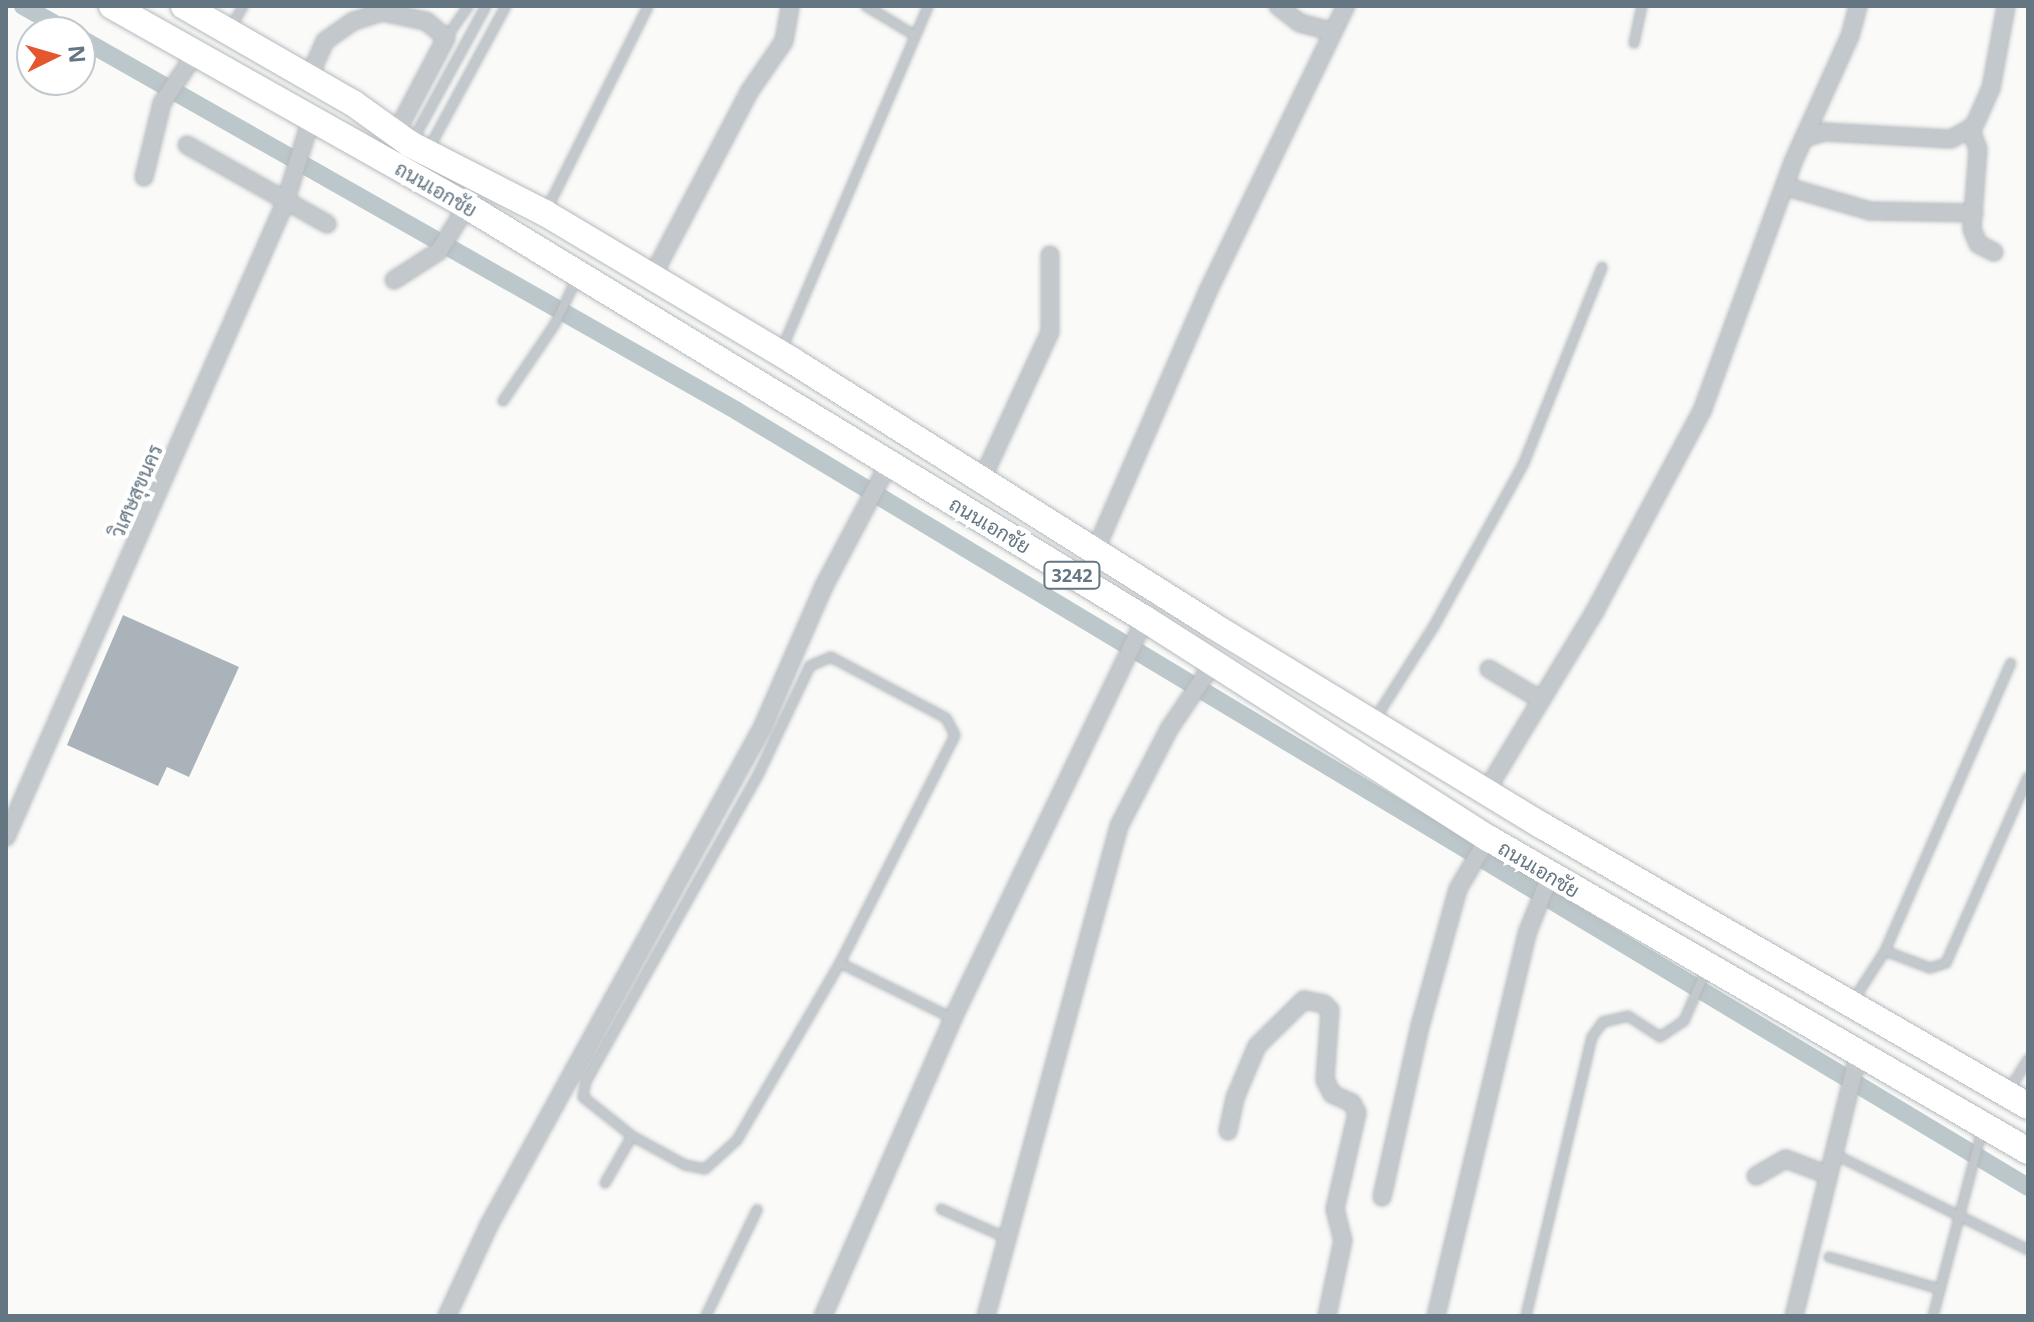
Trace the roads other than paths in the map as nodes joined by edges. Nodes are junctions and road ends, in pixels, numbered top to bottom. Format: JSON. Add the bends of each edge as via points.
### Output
{"nodes":[{"id":1,"x":112,"y":6,"type":"edge"},
{"id":2,"x":184,"y":6,"type":"edge"},
{"id":3,"x":243,"y":6,"type":"edge"},
{"id":4,"x":468,"y":6,"type":"edge"},
{"id":5,"x":486,"y":6,"type":"edge"},
{"id":6,"x":506,"y":6,"type":"edge"},
{"id":7,"x":648,"y":6,"type":"edge"},
{"id":8,"x":790,"y":6,"type":"edge"},
{"id":9,"x":866,"y":6,"type":"edge"},
{"id":10,"x":928,"y":6,"type":"edge"},
{"id":11,"x":1278,"y":6,"type":"edge"},
{"id":12,"x":1346,"y":6,"type":"edge"},
{"id":13,"x":1642,"y":6,"type":"edge"},
{"id":14,"x":1858,"y":6,"type":"edge"},
{"id":15,"x":2006,"y":6,"type":"edge"},
{"id":16,"x":229,"y":31,"type":"junction"},
{"id":17,"x":1333,"y":32,"type":"junction"},
{"id":18,"x":914,"y":35,"type":"junction"},
{"id":19,"x":446,"y":38,"type":"junction"},
{"id":20,"x":1634,"y":43,"type":"dead end"},
{"id":21,"x":196,"y":53,"type":"junction"},
{"id":22,"x":309,"y":77,"type":"junction"},
{"id":23,"x":1970,"y":128,"type":"junction"},
{"id":24,"x":308,"y":131,"type":"junction"},
{"id":25,"x":1807,"y":137,"type":"junction"},
{"id":26,"x":412,"y":142,"type":"junction"},
{"id":27,"x":187,"y":145,"type":"dead end"},
{"id":28,"x":144,"y":177,"type":"dead end"},
{"id":29,"x":1784,"y":186,"type":"junction"},
{"id":30,"x":285,"y":203,"type":"junction"},
{"id":31,"x":467,"y":206,"type":"junction"},
{"id":32,"x":545,"y":213,"type":"junction"},
{"id":33,"x":1974,"y":213,"type":"junction"},
{"id":34,"x":327,"y":224,"type":"dead end"},
{"id":35,"x":1994,"y":252,"type":"dead end"},
{"id":36,"x":1050,"y":255,"type":"dead end"},
{"id":37,"x":1602,"y":267,"type":"dead end"},
{"id":38,"x":579,"y":274,"type":"junction"},
{"id":39,"x":652,"y":277,"type":"junction"},
{"id":40,"x":394,"y":280,"type":"dead end"},
{"id":41,"x":780,"y":353,"type":"junction"},
{"id":42,"x":503,"y":401,"type":"dead end"},
{"id":43,"x":884,"y":471,"type":"junction"},
{"id":44,"x":983,"y":477,"type":"junction"},
{"id":45,"x":1095,"y":551,"type":"junction"},
{"id":46,"x":1140,"y":630,"type":"junction"},
{"id":47,"x":2011,"y":663,"type":"dead end"},
{"id":48,"x":1213,"y":664,"type":"junction"},
{"id":49,"x":1489,"y":669,"type":"dead end"},
{"id":50,"x":1541,"y":700,"type":"junction"},
{"id":51,"x":1372,"y":723,"type":"junction"},
{"id":52,"x":2028,"y":777,"type":"edge"},
{"id":53,"x":1486,"y":791,"type":"junction"},
{"id":54,"x":6,"y":837,"type":"edge"},
{"id":55,"x":1481,"y":848,"type":"junction"},
{"id":56,"x":1550,"y":876,"type":"junction"},
{"id":57,"x":1885,"y":951,"type":"junction"},
{"id":58,"x":840,"y":963,"type":"junction"},
{"id":59,"x":1706,"y":972,"type":"junction"},
{"id":60,"x":1850,"y":1007,"type":"junction"},
{"id":61,"x":953,"y":1018,"type":"junction"},
{"id":62,"x":2028,"y":1060,"type":"edge"},
{"id":63,"x":1856,"y":1065,"type":"junction"},
{"id":64,"x":2017,"y":1100,"type":"edge"},
{"id":65,"x":1228,"y":1131,"type":"dead end"},
{"id":66,"x":632,"y":1136,"type":"junction"},
{"id":67,"x":1979,"y":1138,"type":"junction"},
{"id":68,"x":2028,"y":1151,"type":"edge"},
{"id":69,"x":1833,"y":1153,"type":"junction"},
{"id":70,"x":1828,"y":1175,"type":"junction"},
{"id":71,"x":1756,"y":1176,"type":"dead end"},
{"id":72,"x":605,"y":1183,"type":"dead end"},
{"id":73,"x":1382,"y":1197,"type":"dead end"},
{"id":74,"x":941,"y":1209,"type":"dead end"},
{"id":75,"x":757,"y":1210,"type":"dead end"},
{"id":76,"x":1958,"y":1213,"type":"junction"},
{"id":77,"x":1007,"y":1238,"type":"junction"},
{"id":78,"x":2028,"y":1250,"type":"edge"},
{"id":79,"x":1829,"y":1257,"type":"dead end"},
{"id":80,"x":1940,"y":1289,"type":"junction"},
{"id":81,"x":1793,"y":1314,"type":"edge"},
{"id":82,"x":447,"y":1316,"type":"edge"},
{"id":83,"x":706,"y":1316,"type":"edge"},
{"id":84,"x":823,"y":1316,"type":"edge"},
{"id":85,"x":986,"y":1316,"type":"edge"},
{"id":86,"x":1327,"y":1316,"type":"edge"},
{"id":87,"x":1436,"y":1316,"type":"edge"},
{"id":88,"x":1526,"y":1316,"type":"edge"},
{"id":89,"x":1933,"y":1316,"type":"edge"}],
"edges":[{"from":1,"to":21,"type":"main road","name":"ถนนเอกชัย","number":"3242"},
{"from":2,"to":16,"type":"main road","name":"ถนนเอกชัย","number":"3242"},
{"from":3,"to":16,"type":"lane"},
{"from":4,"to":19,"type":"lane"},
{"from":5,"to":26,"type":"lane"},
{"from":6,"to":26,"type":"lane"},
{"from":7,"to":32,"type":"lane"},
{"from":8,"to":39,"type":"street","via":[[784,41],[749,92]]},
{"from":9,"to":18,"type":"lane"},
{"from":10,"to":18,"type":"lane"},
{"from":11,"to":17,"type":"street","via":[[1300,23]]},
{"from":12,"to":17,"type":"street"},
{"from":13,"to":20,"type":"lane"},
{"from":14,"to":25,"type":"street"},
{"from":15,"to":23,"type":"street","via":[[1991,88]]},
{"from":16,"to":22,"type":"main road","name":"ถนนเอกชัย","number":"3242"},
{"from":17,"to":45,"type":"street","via":[[1207,293]]},
{"from":18,"to":41,"type":"lane"},
{"from":19,"to":22,"type":"street","via":[[426,21],[382,12],[335,30]]},
{"from":19,"to":26,"type":"street"},
{"from":21,"to":24,"type":"main road","name":"ถนนเอกชัย","number":"3242"},
{"from":21,"to":28,"type":"street","via":[[158,115]]},
{"from":22,"to":26,"type":"main road","name":"ถนนเอกชัย","number":"3242"},
{"from":23,"to":25,"type":"street","via":[[1951,139],[1825,132]]},
{"from":23,"to":33,"type":"street","via":[[1978,149]]},
{"from":24,"to":30,"type":"street","name":"วิเศษสุขนคร"},
{"from":24,"to":31,"type":"main road","name":"ถนนเอกชัย","number":"3242"},
{"from":25,"to":29,"type":"street"},
{"from":26,"to":32,"type":"main road","name":"ถนนเอกชัย","number":"3242"},
{"from":27,"to":30,"type":"street"},
{"from":29,"to":33,"type":"street","via":[[1870,211]]},
{"from":29,"to":50,"type":"street","via":[[1702,411]]},
{"from":30,"to":34,"type":"street"},
{"from":30,"to":54,"type":"street","name":"วิเศษสุขนคร"},
{"from":31,"to":38,"type":"main road","name":"ถนนเอกชัย","number":"3242"},
{"from":31,"to":40,"type":"street","via":[[439,251]]},
{"from":32,"to":39,"type":"main road","name":"ถนนเอกชัย","number":"3242"},
{"from":33,"to":35,"type":"street","via":[[1978,244]]},
{"from":36,"to":44,"type":"street","via":[[1050,332]]},
{"from":37,"to":51,"type":"lane","via":[[1523,465],[1434,626]]},
{"from":38,"to":42,"type":"lane","via":[[555,324]]},
{"from":38,"to":43,"type":"main road","name":"ถนนเอกชัย","number":"3242"},
{"from":39,"to":41,"type":"main road","name":"ถนนเอกชัย","number":"3242"},
{"from":41,"to":44,"type":"main road","name":"ถนนเอกชัย","number":"3242"},
{"from":43,"to":46,"type":"main road","name":"ถนนเอกชัย","number":"3242"},
{"from":43,"to":82,"type":"street","via":[[762,728],[489,1225]]},
{"from":44,"to":45,"type":"main road","name":"ถนนเอกชัย","number":"3242"},
{"from":45,"to":51,"type":"main road","name":"ถนนเอกชัย","number":"3242"},
{"from":46,"to":48,"type":"main road","name":"ถนนเอกชัย","number":"3242"},
{"from":46,"to":61,"type":"street"},
{"from":47,"to":57,"type":"lane"},
{"from":48,"to":55,"type":"main road","name":"ถนนเอกชัย","number":"3242"},
{"from":48,"to":77,"type":"street","via":[[1119,826]]},
{"from":49,"to":50,"type":"street"},
{"from":50,"to":53,"type":"street"},
{"from":51,"to":53,"type":"main road","name":"ถนนเอกชัย","number":"3242"},
{"from":52,"to":57,"type":"lane","via":[[1946,963],[1920,966]]},
{"from":53,"to":60,"type":"main road","name":"ถนนเอกชัย","number":"3242"},
{"from":55,"to":56,"type":"main road","name":"ถนนเอกชัย","number":"3242"},
{"from":55,"to":73,"type":"street","via":[[1466,873],[1420,1026]]},
{"from":56,"to":59,"type":"main road","name":"ถนนเอกชัย","number":"3242"},
{"from":56,"to":87,"type":"street","via":[[1528,931]]},
{"from":57,"to":60,"type":"lane"},
{"from":58,"to":61,"type":"lane"},
{"from":58,"to":66,"type":"lane","via":[[724,1157],[712,1167],[696,1168]]},
{"from":58,"to":66,"type":"lane","via":[[955,735],[946,718],[831,657],[810,666],[758,775],[586,1081],[586,1104]]},
{"from":59,"to":63,"type":"main road","name":"ถนนเอกชัย","number":"3242"},
{"from":59,"to":88,"type":"lane","via":[[1684,1021],[1660,1037],[1628,1016],[1612,1017],[1592,1037]]},
{"from":60,"to":64,"type":"main road","name":"ถนนเอกชัย","number":"3242"},
{"from":61,"to":84,"type":"street"},
{"from":62,"to":64,"type":"lane"},
{"from":63,"to":67,"type":"main road","name":"ถนนเอกชัย","number":"3242"},
{"from":63,"to":69,"type":"street"},
{"from":65,"to":86,"type":"street","via":[[1235,1098],[1257,1046],[1304,1000],[1324,1004],[1330,1010],[1325,1080],[1332,1094],[1352,1103],[1357,1113],[1335,1209],[1343,1240]]},
{"from":66,"to":72,"type":"lane"},
{"from":67,"to":68,"type":"main road","name":"ถนนเอกชัย","number":"3242"},
{"from":67,"to":76,"type":"lane"},
{"from":69,"to":70,"type":"street"},
{"from":69,"to":76,"type":"lane"},
{"from":70,"to":71,"type":"street","via":[[1786,1159]]},
{"from":70,"to":81,"type":"street"},
{"from":74,"to":77,"type":"lane"},
{"from":75,"to":83,"type":"lane"},
{"from":76,"to":78,"type":"lane"},
{"from":76,"to":80,"type":"lane"},
{"from":77,"to":85,"type":"street"},
{"from":79,"to":80,"type":"lane"},
{"from":80,"to":89,"type":"lane"}]}
